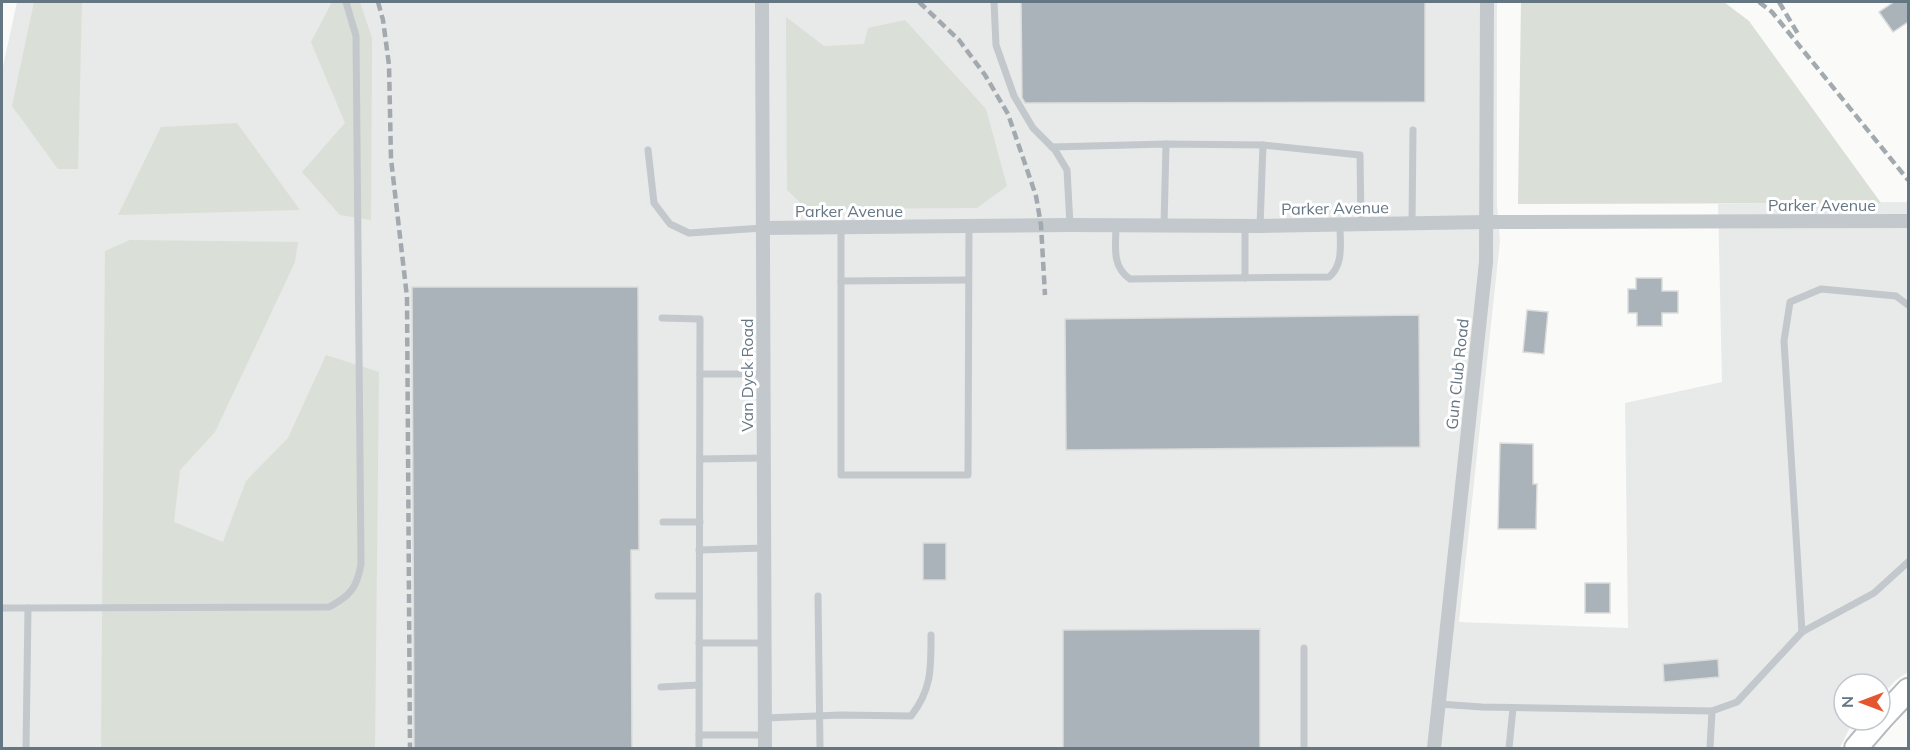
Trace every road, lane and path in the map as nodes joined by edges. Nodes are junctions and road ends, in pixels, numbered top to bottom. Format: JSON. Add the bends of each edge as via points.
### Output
{"nodes":[{"id":1,"x":346,"y":2,"type":"edge"},
{"id":2,"x":762,"y":2,"type":"edge"},
{"id":3,"x":994,"y":2,"type":"edge"},
{"id":4,"x":1487,"y":2,"type":"edge"},
{"id":5,"x":1413,"y":130,"type":"dead end"},
{"id":6,"x":1166,"y":144,"type":"junction"},
{"id":7,"x":1263,"y":145,"type":"junction"},
{"id":8,"x":1052,"y":147,"type":"junction"},
{"id":9,"x":648,"y":150,"type":"dead end"},
{"id":10,"x":1908,"y":221,"type":"edge"},
{"id":11,"x":1487,"y":222,"type":"junction"},
{"id":12,"x":1361,"y":224,"type":"junction"},
{"id":13,"x":1412,"y":224,"type":"junction"},
{"id":14,"x":1070,"y":225,"type":"junction"},
{"id":15,"x":1116,"y":225,"type":"junction"},
{"id":16,"x":1340,"y":225,"type":"junction"},
{"id":17,"x":969,"y":226,"type":"junction"},
{"id":18,"x":1164,"y":226,"type":"junction"},
{"id":19,"x":1245,"y":226,"type":"junction"},
{"id":20,"x":1260,"y":226,"type":"junction"},
{"id":21,"x":841,"y":227,"type":"junction"},
{"id":22,"x":763,"y":228,"type":"junction"},
{"id":23,"x":1245,"y":278,"type":"junction"},
{"id":24,"x":968,"y":280,"type":"junction"},
{"id":25,"x":841,"y":281,"type":"junction"},
{"id":26,"x":1908,"y":305,"type":"edge"},
{"id":27,"x":662,"y":318,"type":"dead end"},
{"id":28,"x":700,"y":374,"type":"junction"},
{"id":29,"x":764,"y":374,"type":"junction"},
{"id":30,"x":764,"y":458,"type":"junction"},
{"id":31,"x":700,"y":459,"type":"junction"},
{"id":32,"x":663,"y":522,"type":"dead end"},
{"id":33,"x":700,"y":522,"type":"junction"},
{"id":34,"x":764,"y":548,"type":"junction"},
{"id":35,"x":699,"y":550,"type":"junction"},
{"id":36,"x":1908,"y":562,"type":"edge"},
{"id":37,"x":658,"y":596,"type":"dead end"},
{"id":38,"x":699,"y":596,"type":"junction"},
{"id":39,"x":818,"y":596,"type":"dead end"},
{"id":40,"x":2,"y":608,"type":"edge"},
{"id":41,"x":28,"y":608,"type":"junction"},
{"id":42,"x":1802,"y":632,"type":"junction"},
{"id":43,"x":931,"y":635,"type":"dead end"},
{"id":44,"x":699,"y":643,"type":"junction"},
{"id":45,"x":764,"y":643,"type":"junction"},
{"id":46,"x":1304,"y":648,"type":"dead end"},
{"id":47,"x":699,"y":685,"type":"junction"},
{"id":48,"x":661,"y":687,"type":"dead end"},
{"id":49,"x":1908,"y":690,"type":"edge"},
{"id":50,"x":1439,"y":704,"type":"junction"},
{"id":51,"x":1892,"y":707,"type":"edge"},
{"id":52,"x":1513,"y":708,"type":"junction"},
{"id":53,"x":1712,"y":711,"type":"junction"},
{"id":54,"x":819,"y":716,"type":"junction"},
{"id":55,"x":765,"y":718,"type":"junction"},
{"id":56,"x":1870,"y":732,"type":"edge"},
{"id":57,"x":699,"y":735,"type":"junction"},
{"id":58,"x":765,"y":742,"type":"edge"},
{"id":59,"x":26,"y":748,"type":"edge"},
{"id":60,"x":699,"y":748,"type":"edge"},
{"id":61,"x":820,"y":748,"type":"edge"},
{"id":62,"x":1304,"y":748,"type":"edge"},
{"id":63,"x":1434,"y":748,"type":"edge"},
{"id":64,"x":1509,"y":748,"type":"edge"},
{"id":65,"x":1710,"y":748,"type":"edge"},
{"id":66,"x":1856,"y":748,"type":"edge"}],
"edges":[{"from":1,"to":41,"type":"lane","via":[[356,36],[361,564],[358,581],[329,607]]},
{"from":2,"to":22,"type":"street","name":"Van Dyck Road"},
{"from":3,"to":8,"type":"lane","via":[[996,45],[1014,96],[1033,128]]},
{"from":4,"to":11,"type":"street","name":"Gun Club Road"},
{"from":5,"to":13,"type":"lane"},
{"from":6,"to":7,"type":"lane"},
{"from":6,"to":8,"type":"lane"},
{"from":6,"to":18,"type":"lane"},
{"from":7,"to":12,"type":"lane","via":[[1360,155]]},
{"from":7,"to":20,"type":"lane"},
{"from":8,"to":14,"type":"lane","via":[[1067,170]]},
{"from":9,"to":22,"type":"lane","via":[[654,203],[670,224],[689,234]]},
{"from":10,"to":11,"type":"street","name":"Parker Avenue"},
{"from":11,"to":13,"type":"street","name":"Parker Avenue"},
{"from":11,"to":50,"type":"street","name":"Gun Club Road"},
{"from":12,"to":13,"type":"street","name":"Parker Avenue"},
{"from":12,"to":16,"type":"street","name":"Parker Avenue"},
{"from":14,"to":15,"type":"street","name":"Parker Avenue"},
{"from":14,"to":17,"type":"street","name":"Parker Avenue"},
{"from":15,"to":18,"type":"street","name":"Parker Avenue"},
{"from":15,"to":23,"type":"lane","via":[[1116,263],[1130,279]]},
{"from":16,"to":20,"type":"street","name":"Parker Avenue"},
{"from":16,"to":23,"type":"lane","via":[[1340,256],[1336,271],[1329,277]]},
{"from":17,"to":21,"type":"street","name":"Parker Avenue"},
{"from":17,"to":24,"type":"lane"},
{"from":18,"to":19,"type":"street","name":"Parker Avenue"},
{"from":19,"to":20,"type":"street","name":"Parker Avenue"},
{"from":19,"to":23,"type":"lane"},
{"from":21,"to":22,"type":"street","name":"Parker Avenue"},
{"from":21,"to":25,"type":"lane"},
{"from":22,"to":29,"type":"street","name":"Van Dyck Road"},
{"from":24,"to":25,"type":"lane"},
{"from":24,"to":25,"type":"lane","via":[[968,475],[841,475]]},
{"from":26,"to":42,"type":"lane","via":[[1896,296],[1821,289],[1790,302],[1784,340]]},
{"from":27,"to":28,"type":"lane","via":[[700,320]]},
{"from":28,"to":29,"type":"lane"},
{"from":28,"to":31,"type":"lane"},
{"from":29,"to":30,"type":"street","name":"Van Dyck Road"},
{"from":30,"to":31,"type":"lane"},
{"from":30,"to":34,"type":"street","name":"Van Dyck Road"},
{"from":31,"to":33,"type":"lane"},
{"from":32,"to":33,"type":"lane"},
{"from":33,"to":35,"type":"lane"},
{"from":34,"to":35,"type":"lane"},
{"from":34,"to":45,"type":"street","name":"Van Dyck Road"},
{"from":35,"to":38,"type":"lane"},
{"from":36,"to":42,"type":"lane","via":[[1874,593]]},
{"from":37,"to":38,"type":"lane"},
{"from":38,"to":44,"type":"lane"},
{"from":39,"to":54,"type":"lane"},
{"from":40,"to":41,"type":"lane"},
{"from":41,"to":59,"type":"lane"},
{"from":42,"to":53,"type":"lane","via":[[1737,702]]},
{"from":43,"to":54,"type":"lane","via":[[931,677],[922,702],[911,717]]},
{"from":44,"to":45,"type":"lane"},
{"from":44,"to":47,"type":"lane"},
{"from":45,"to":55,"type":"street","name":"Van Dyck Road"},
{"from":46,"to":62,"type":"lane"},
{"from":47,"to":48,"type":"lane"},
{"from":47,"to":57,"type":"lane"},
{"from":49,"to":51,"type":"main road"},
{"from":50,"to":52,"type":"lane"},
{"from":50,"to":63,"type":"street","name":"Gun Club Road"},
{"from":52,"to":53,"type":"lane"},
{"from":52,"to":64,"type":"lane"},
{"from":53,"to":65,"type":"lane"},
{"from":54,"to":55,"type":"lane"},
{"from":54,"to":61,"type":"lane"},
{"from":55,"to":58,"type":"street","name":"Van Dyck Road"},
{"from":56,"to":66,"type":"main road"},
{"from":57,"to":58,"type":"lane"},
{"from":57,"to":60,"type":"lane"}]}
